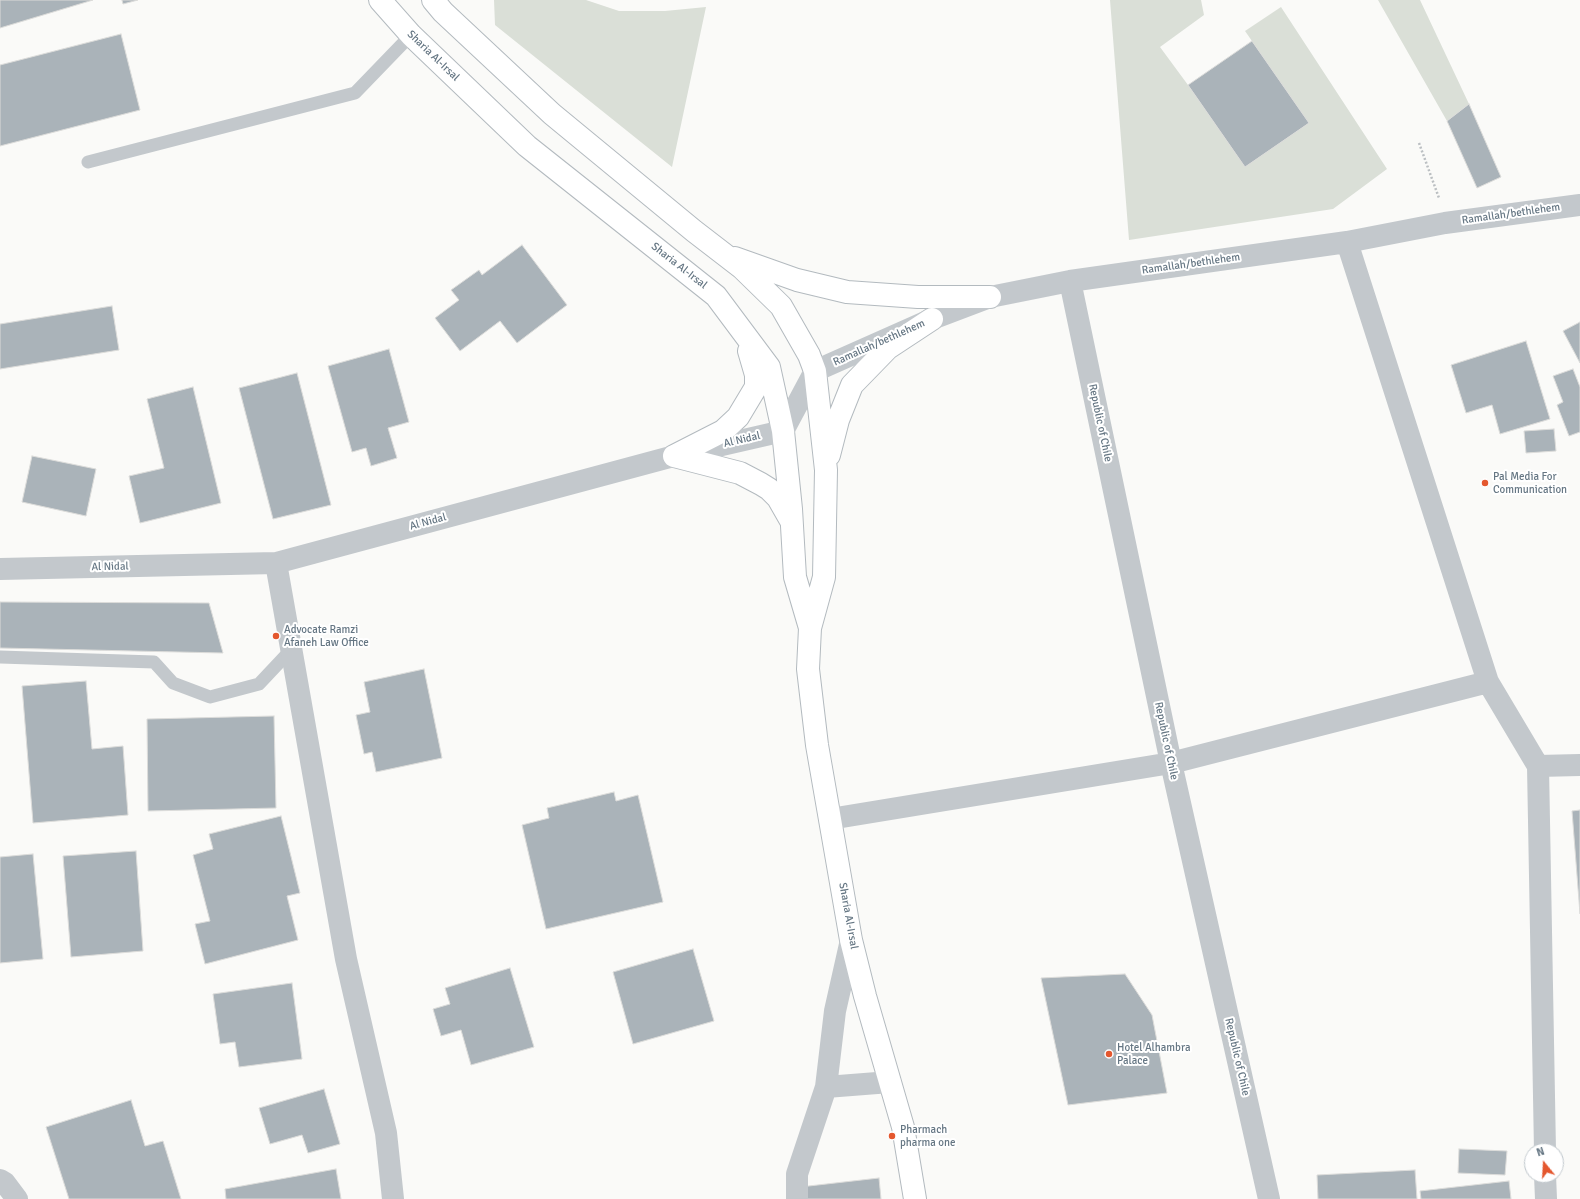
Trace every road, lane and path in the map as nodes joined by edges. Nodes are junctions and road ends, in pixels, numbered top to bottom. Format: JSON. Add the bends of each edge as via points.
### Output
{"nodes":[{"id":1,"x":380,"y":0,"type":"edge"},
{"id":2,"x":441,"y":4,"type":"edge"},
{"id":3,"x":410,"y":35,"type":"junction"},
{"id":4,"x":1419,"y":143,"type":"dead end"},
{"id":5,"x":88,"y":162,"type":"dead end"},
{"id":6,"x":1580,"y":205,"type":"edge"},
{"id":7,"x":1446,"y":223,"type":"junction"},
{"id":8,"x":1347,"y":242,"type":"junction"},
{"id":9,"x":724,"y":254,"type":"junction"},
{"id":10,"x":1070,"y":281,"type":"junction"},
{"id":11,"x":990,"y":297,"type":"junction"},
{"id":12,"x":932,"y":318,"type":"junction"},
{"id":13,"x":743,"y":330,"type":"junction"},
{"id":14,"x":815,"y":371,"type":"junction"},
{"id":15,"x":783,"y":431,"type":"junction"},
{"id":16,"x":674,"y":456,"type":"junction"},
{"id":17,"x":826,"y":470,"type":"junction"},
{"id":18,"x":791,"y":521,"type":"junction"},
{"id":19,"x":276,"y":563,"type":"junction"},
{"id":20,"x":0,"y":569,"type":"edge"},
{"id":21,"x":810,"y":628,"type":"junction"},
{"id":22,"x":291,"y":650,"type":"junction"},
{"id":23,"x":0,"y":657,"type":"edge"},
{"id":24,"x":1488,"y":682,"type":"junction"},
{"id":25,"x":1171,"y":763,"type":"junction"},
{"id":26,"x":1580,"y":765,"type":"edge"},
{"id":27,"x":1538,"y":766,"type":"junction"},
{"id":28,"x":830,"y":819,"type":"junction"},
{"id":29,"x":851,"y":940,"type":"junction"},
{"id":30,"x":890,"y":1082,"type":"junction"},
{"id":31,"x":826,"y":1087,"type":"junction"},
{"id":32,"x":1545,"y":1143,"type":"edge"},
{"id":33,"x":0,"y":1180,"type":"edge"},
{"id":34,"x":1545,"y":1183,"type":"edge"},
{"id":35,"x":17,"y":1199,"type":"edge"},
{"id":36,"x":393,"y":1199,"type":"edge"},
{"id":37,"x":797,"y":1199,"type":"edge"},
{"id":38,"x":915,"y":1199,"type":"edge"},
{"id":39,"x":1270,"y":1199,"type":"edge"},
{"id":40,"x":1546,"y":1199,"type":"edge"}],
"edges":[{"from":1,"to":3,"type":"main road","name":"Sharia Al-Irsal"},
{"from":2,"to":9,"type":"main road","name":"Sharia Al-Irsal","via":[[552,114]]},
{"from":3,"to":5,"type":"lane","via":[[355,93]]},
{"from":3,"to":13,"type":"main road","name":"Sharia Al-Irsal","via":[[527,146],[716,296]]},
{"from":4,"to":7,"type":"path"},
{"from":6,"to":7,"type":"street","name":"Ramallah/bethlehem"},
{"from":7,"to":8,"type":"street","name":"Ramallah/bethlehem"},
{"from":8,"to":10,"type":"street","name":"Ramallah/bethlehem"},
{"from":8,"to":24,"type":"street"},
{"from":9,"to":11,"type":"main road","via":[[797,280],[847,292],[918,297]]},
{"from":9,"to":14,"type":"main road","name":"Sharia Al-Irsal","via":[[781,306]]},
{"from":10,"to":11,"type":"street","name":"Ramallah/bethlehem"},
{"from":10,"to":25,"type":"street","name":"Republic of Chile"},
{"from":11,"to":12,"type":"street","name":"Ramallah/bethlehem"},
{"from":12,"to":14,"type":"street","name":"Ramallah/bethlehem"},
{"from":12,"to":17,"type":"main road","via":[[888,348],[852,385],[838,420]]},
{"from":13,"to":15,"type":"main road","name":"Sharia Al-Irsal","via":[[769,367]]},
{"from":13,"to":16,"type":"main road","via":[[756,375],[756,387],[746,406],[727,428]]},
{"from":14,"to":15,"type":"street"},
{"from":14,"to":17,"type":"main road","name":"Sharia Al-Irsal"},
{"from":15,"to":16,"type":"street","name":"Al Nidal"},
{"from":15,"to":18,"type":"main road","name":"Sharia Al-Irsal"},
{"from":16,"to":18,"type":"main road","via":[[740,473],[761,484],[778,498]]},
{"from":16,"to":19,"type":"street","name":"Al Nidal"},
{"from":17,"to":21,"type":"main road","name":"Sharia Al-Irsal","via":[[824,577]]},
{"from":18,"to":21,"type":"main road","name":"Sharia Al-Irsal","via":[[795,577]]},
{"from":19,"to":20,"type":"street","name":"Al Nidal"},
{"from":19,"to":22,"type":"street"},
{"from":21,"to":28,"type":"main road","name":"Sharia Al-Irsal","via":[[808,669],[817,745]]},
{"from":22,"to":23,"type":"lane","via":[[259,684],[210,697],[173,683],[154,662]]},
{"from":22,"to":36,"type":"street","via":[[346,959],[386,1133]]},
{"from":24,"to":25,"type":"street"},
{"from":24,"to":27,"type":"street"},
{"from":25,"to":28,"type":"street"},
{"from":25,"to":39,"type":"street","name":"Republic of Chile"},
{"from":26,"to":27,"type":"street"},
{"from":27,"to":32,"type":"street"},
{"from":28,"to":29,"type":"main road","name":"Sharia Al-Irsal"},
{"from":29,"to":30,"type":"main road","name":"Sharia Al-Irsal"},
{"from":29,"to":31,"type":"street","via":[[835,1011]]},
{"from":30,"to":31,"type":"street"},
{"from":30,"to":38,"type":"main road","name":"Sharia Al-Irsal","via":[[902,1127]]},
{"from":31,"to":37,"type":"street","via":[[797,1174]]},
{"from":33,"to":35,"type":"street"},
{"from":34,"to":40,"type":"street"}]}
